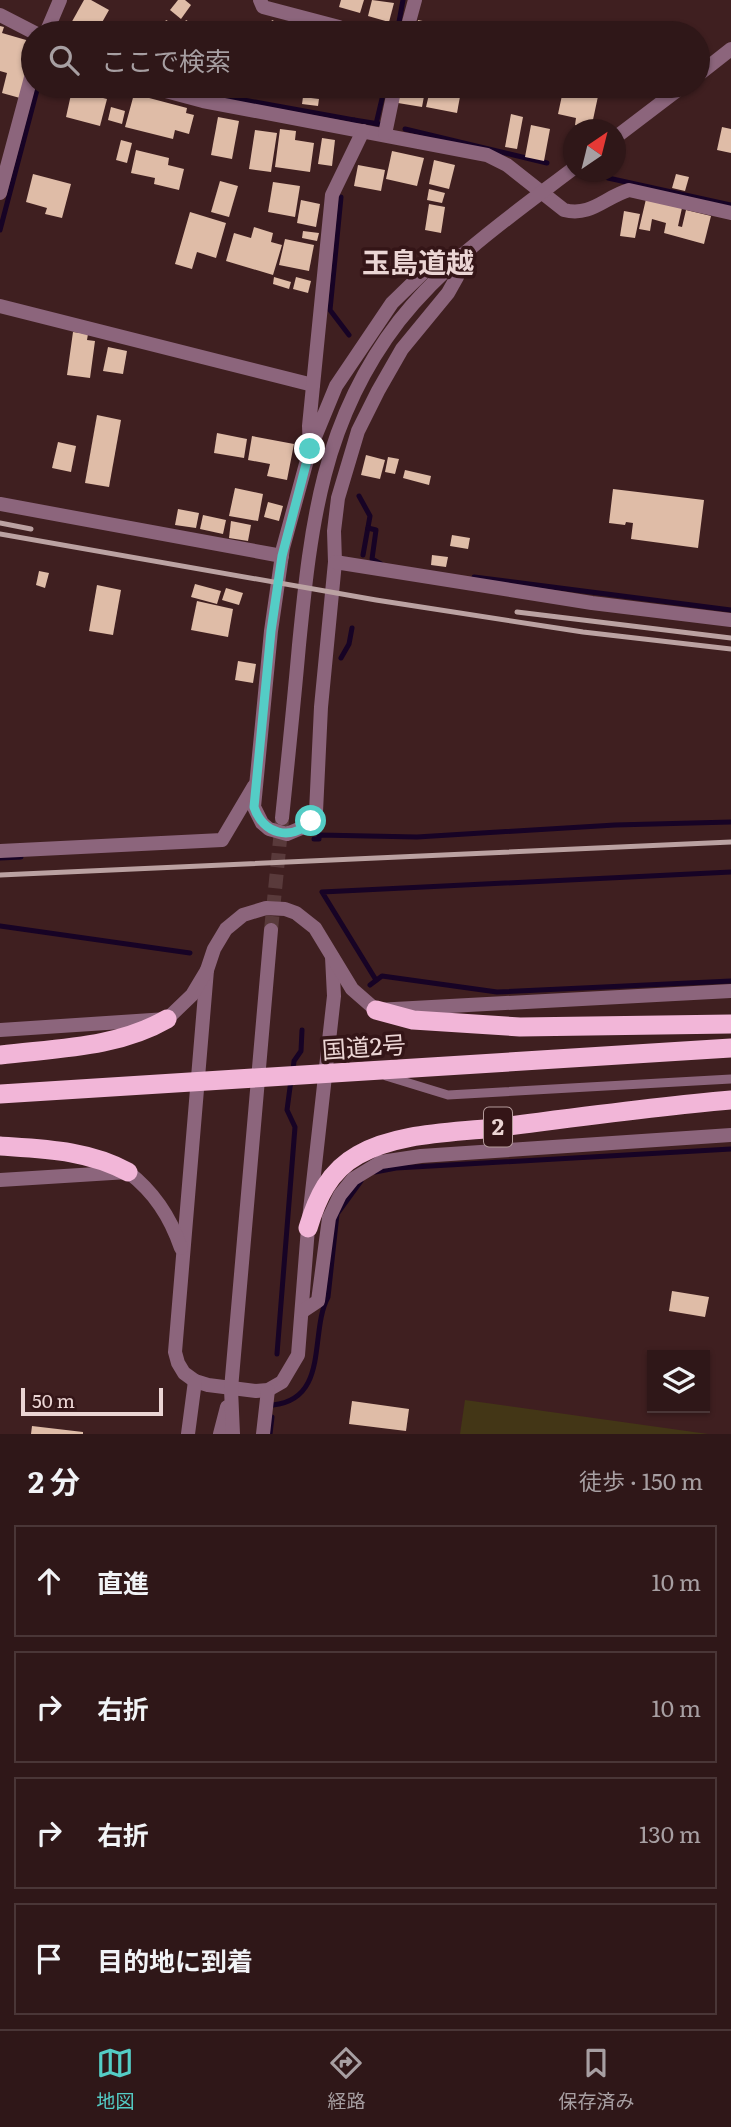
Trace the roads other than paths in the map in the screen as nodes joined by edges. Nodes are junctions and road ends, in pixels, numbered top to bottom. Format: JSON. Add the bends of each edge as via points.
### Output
{"nodes":[{"id":1,"x":60,"y":0,"type":"edge"},
{"id":2,"x":260,"y":0,"type":"edge"},
{"id":3,"x":415,"y":0,"type":"edge"},
{"id":4,"x":0,"y":15,"type":"edge"},
{"id":5,"x":51,"y":21,"type":"edge"},
{"id":6,"x":316,"y":21,"type":"edge"},
{"id":7,"x":409,"y":21,"type":"edge"},
{"id":8,"x":21,"y":26,"type":"edge"},
{"id":9,"x":731,"y":50,"type":"edge"},
{"id":10,"x":710,"y":66,"type":"edge"},
{"id":11,"x":25,"y":98,"type":"edge"},
{"id":12,"x":192,"y":98,"type":"edge"},
{"id":13,"x":392,"y":98,"type":"edge"},
{"id":14,"x":667,"y":98,"type":"edge"},
{"id":15,"x":626,"y":129,"type":"edge"},
{"id":16,"x":363,"y":131,"type":"junction"},
{"id":17,"x":385,"y":134,"type":"junction"},
{"id":18,"x":563,"y":176,"type":"edge"},
{"id":19,"x":542,"y":192,"type":"junction"},
{"id":20,"x":0,"y":193,"type":"edge"},
{"id":21,"x":731,"y":213,"type":"edge"},
{"id":22,"x":462,"y":255,"type":"junction"},
{"id":23,"x":0,"y":306,"type":"edge"},
{"id":24,"x":313,"y":384,"type":"junction"},
{"id":25,"x":310,"y":449,"type":"junction"},
{"id":26,"x":0,"y":504,"type":"edge"},
{"id":27,"x":282,"y":556,"type":"junction"},
{"id":28,"x":335,"y":562,"type":"junction"},
{"id":29,"x":731,"y":621,"type":"edge"},
{"id":30,"x":255,"y":785,"type":"junction"},
{"id":31,"x":282,"y":818,"type":"tunnel mouth"},
{"id":32,"x":0,"y":851,"type":"edge"},
{"id":33,"x":271,"y":930,"type":"tunnel mouth"},
{"id":34,"x":332,"y":957,"type":"junction"},
{"id":35,"x":207,"y":970,"type":"junction"},
{"id":36,"x":731,"y":991,"type":"edge"},
{"id":37,"x":376,"y":1010,"type":"junction"},
{"id":38,"x":167,"y":1019,"type":"junction"},
{"id":39,"x":731,"y":1024,"type":"edge"},
{"id":40,"x":0,"y":1030,"type":"edge"},
{"id":41,"x":731,"y":1048,"type":"edge"},
{"id":42,"x":0,"y":1055,"type":"edge"},
{"id":43,"x":374,"y":1072,"type":"junction"},
{"id":44,"x":731,"y":1079,"type":"edge"},
{"id":45,"x":0,"y":1094,"type":"edge"},
{"id":46,"x":731,"y":1100,"type":"edge"},
{"id":47,"x":731,"y":1135,"type":"edge"},
{"id":48,"x":0,"y":1146,"type":"edge"},
{"id":49,"x":128,"y":1172,"type":"junction"},
{"id":50,"x":0,"y":1180,"type":"edge"},
{"id":51,"x":308,"y":1228,"type":"junction"},
{"id":52,"x":182,"y":1253,"type":"junction"},
{"id":53,"x":303,"y":1311,"type":"junction"},
{"id":54,"x":195,"y":1381,"type":"junction"},
{"id":55,"x":232,"y":1388,"type":"junction"},
{"id":56,"x":268,"y":1390,"type":"junction"},
{"id":57,"x":188,"y":1434,"type":"edge"},
{"id":58,"x":220,"y":1434,"type":"edge"},
{"id":59,"x":233,"y":1434,"type":"edge"},
{"id":60,"x":263,"y":1434,"type":"edge"}],
"edges":[{"from":1,"to":5,"type":"street"},
{"from":2,"to":6,"type":"street","via":[[263,7]]},
{"from":3,"to":7,"type":"street"},
{"from":4,"to":8,"type":"street"},
{"from":9,"to":10,"type":"street"},
{"from":11,"to":20,"type":"street"},
{"from":12,"to":16,"type":"street"},
{"from":13,"to":17,"type":"street"},
{"from":14,"to":15,"type":"street"},
{"from":16,"to":17,"type":"street"},
{"from":16,"to":24,"type":"street","via":[[332,195]]},
{"from":17,"to":19,"type":"street","via":[[487,155]]},
{"from":18,"to":19,"type":"street"},
{"from":19,"to":21,"type":"street","via":[[573,212],[594,209],[629,190]]},
{"from":19,"to":22,"type":"street"},
{"from":22,"to":25,"type":"street","via":[[428,268],[392,303],[336,386]]},
{"from":22,"to":28,"type":"street","via":[[448,293],[402,349],[358,431],[338,498]]},
{"from":22,"to":31,"type":"street","via":[[381,346],[347,408],[331,450],[316,506],[307,569]]},
{"from":23,"to":24,"type":"street"},
{"from":24,"to":25,"type":"street"},
{"from":25,"to":27,"type":"street"},
{"from":26,"to":27,"type":"street"},
{"from":27,"to":30,"type":"street"},
{"from":28,"to":29,"type":"street"},
{"from":28,"to":30,"type":"street","via":[[316,812],[293,833],[278,833],[257,814]]},
{"from":30,"to":32,"type":"street","via":[[222,840]]},
{"from":33,"to":55,"type":"street"},
{"from":34,"to":35,"type":"street","via":[[306,920],[285,909],[266,908],[243,915],[226,929]]},
{"from":34,"to":37,"type":"street","via":[[352,989]]},
{"from":34,"to":51,"type":"street","via":[[334,996]]},
{"from":35,"to":38,"type":"street","via":[[192,995]]},
{"from":35,"to":52,"type":"street"},
{"from":36,"to":37,"type":"street"},
{"from":37,"to":39,"type":"highway","via":[[413,1020],[520,1027]]},
{"from":38,"to":40,"type":"street"},
{"from":38,"to":42,"type":"highway","via":[[127,1038]]},
{"from":41,"to":43,"type":"highway","name":"国道2号"},
{"from":43,"to":44,"type":"lane","via":[[448,1095]]},
{"from":43,"to":45,"type":"highway","name":"国道2号"},
{"from":46,"to":51,"type":"highway","number":"2","via":[[458,1132],[379,1146],[358,1155],[330,1179]]},
{"from":47,"to":53,"type":"street","via":[[382,1162],[353,1180],[340,1195],[329,1218],[318,1301]]},
{"from":48,"to":49,"type":"highway","via":[[83,1154]]},
{"from":49,"to":50,"type":"street"},
{"from":49,"to":52,"type":"street","via":[[157,1199]]},
{"from":51,"to":53,"type":"street"},
{"from":52,"to":54,"type":"street","via":[[175,1352],[184,1373]]},
{"from":53,"to":56,"type":"street","via":[[298,1354],[282,1382]]},
{"from":54,"to":55,"type":"street"},
{"from":54,"to":57,"type":"street"},
{"from":55,"to":56,"type":"street"},
{"from":55,"to":58,"type":"street"},
{"from":55,"to":59,"type":"street"},
{"from":56,"to":60,"type":"street"}]}
